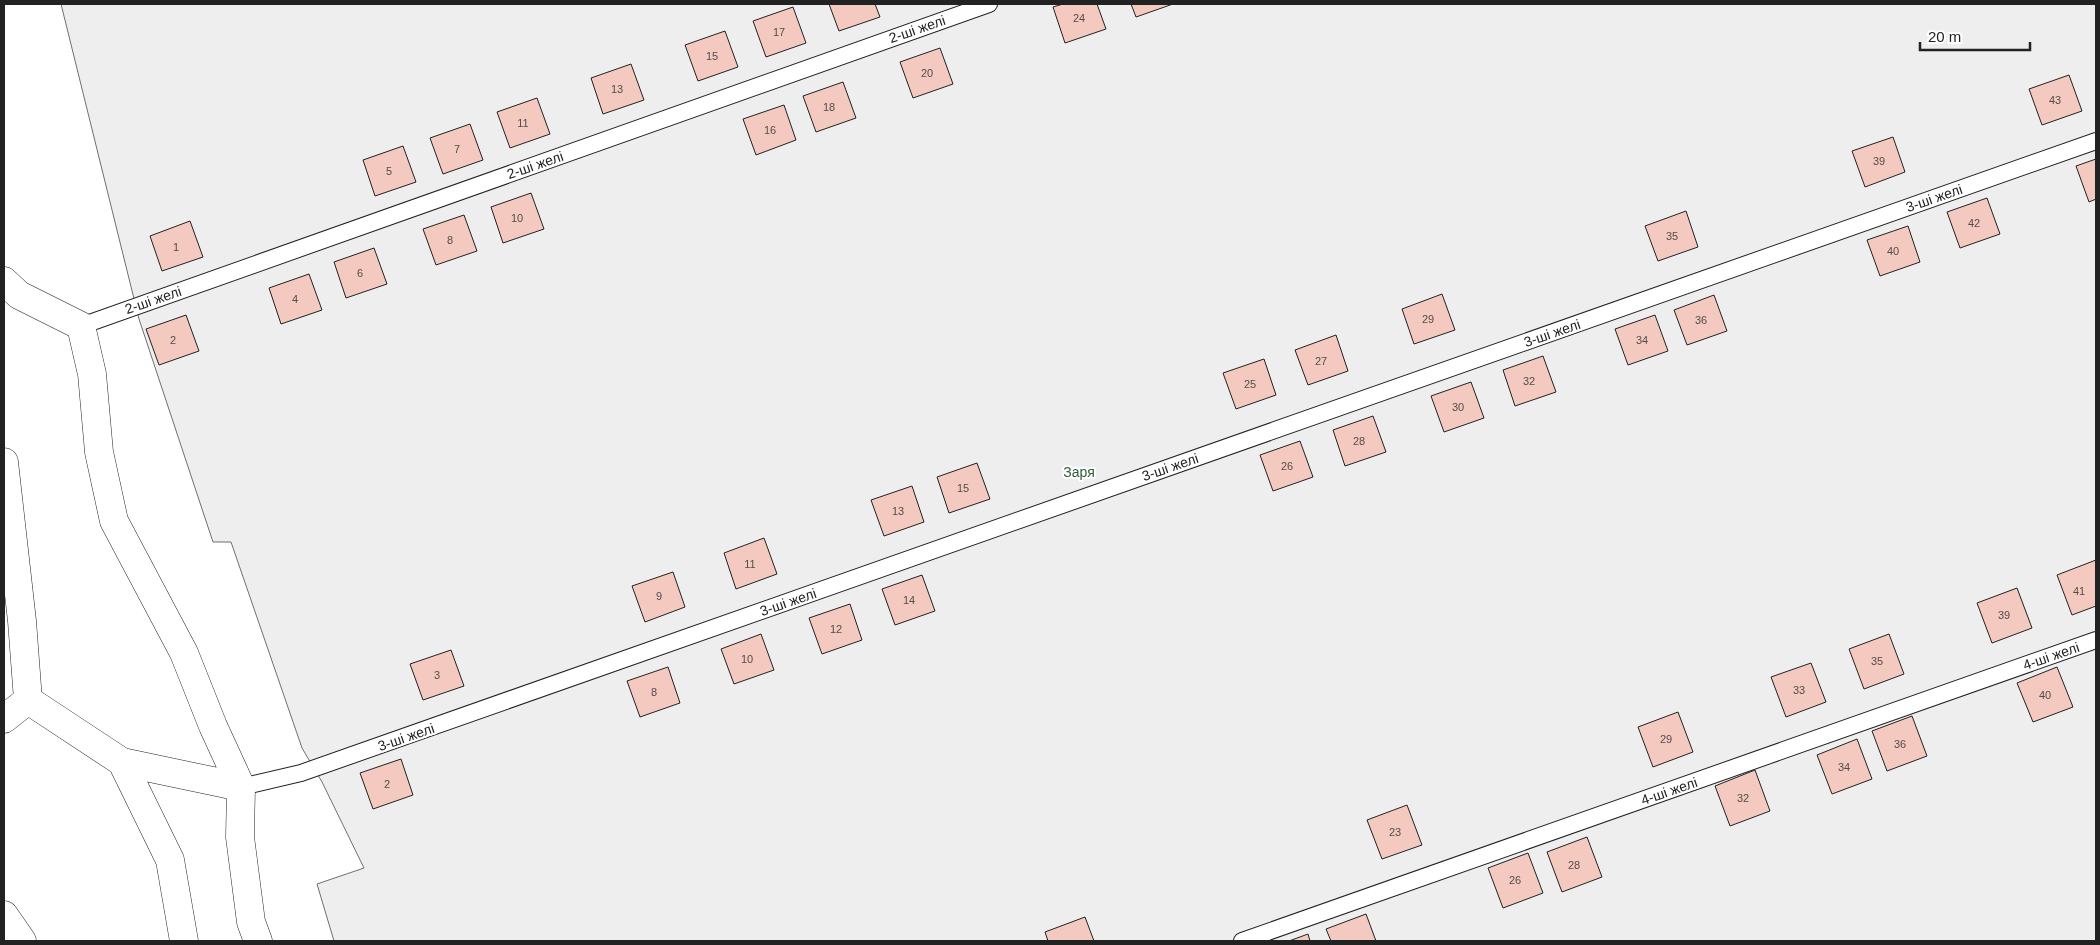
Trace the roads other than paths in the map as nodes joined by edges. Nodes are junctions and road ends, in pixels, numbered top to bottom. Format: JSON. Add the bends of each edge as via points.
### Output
{"nodes":[{"id":1,"x":989,"y":4,"type":"edge"},
{"id":2,"x":2096,"y":141,"type":"edge"},
{"id":3,"x":4,"y":281,"type":"edge"},
{"id":4,"x":80,"y":326,"type":"junction"},
{"id":5,"x":4,"y":462,"type":"edge"},
{"id":6,"x":2096,"y":640,"type":"edge"},
{"id":7,"x":28,"y":700,"type":"junction"},
{"id":8,"x":4,"y":719,"type":"edge"},
{"id":9,"x":122,"y":762,"type":"junction"},
{"id":10,"x":241,"y":787,"type":"junction"},
{"id":11,"x":4,"y":915,"type":"edge"},
{"id":12,"x":22,"y":941,"type":"edge"},
{"id":13,"x":184,"y":941,"type":"edge"},
{"id":14,"x":258,"y":941,"type":"edge"},
{"id":15,"x":1242,"y":941,"type":"edge"}],
"edges":[{"from":1,"to":4,"type":"lane","name":"2-ші желі"},
{"from":2,"to":10,"type":"lane","name":"3-ші желі","via":[[301,774]]},
{"from":3,"to":4,"type":"street","via":[[18,295]]},
{"from":4,"to":10,"type":"street","via":[[92,374],[99,452],[114,521],[184,653]]},
{"from":5,"to":7,"type":"street"},
{"from":6,"to":15,"type":"lane","name":"4-ші желі"},
{"from":7,"to":8,"type":"street"},
{"from":7,"to":9,"type":"street"},
{"from":9,"to":10,"type":"street"},
{"from":9,"to":13,"type":"street","via":[[170,860]]},
{"from":10,"to":14,"type":"street","via":[[240,838],[251,922]]},
{"from":11,"to":12,"type":"street"}]}
